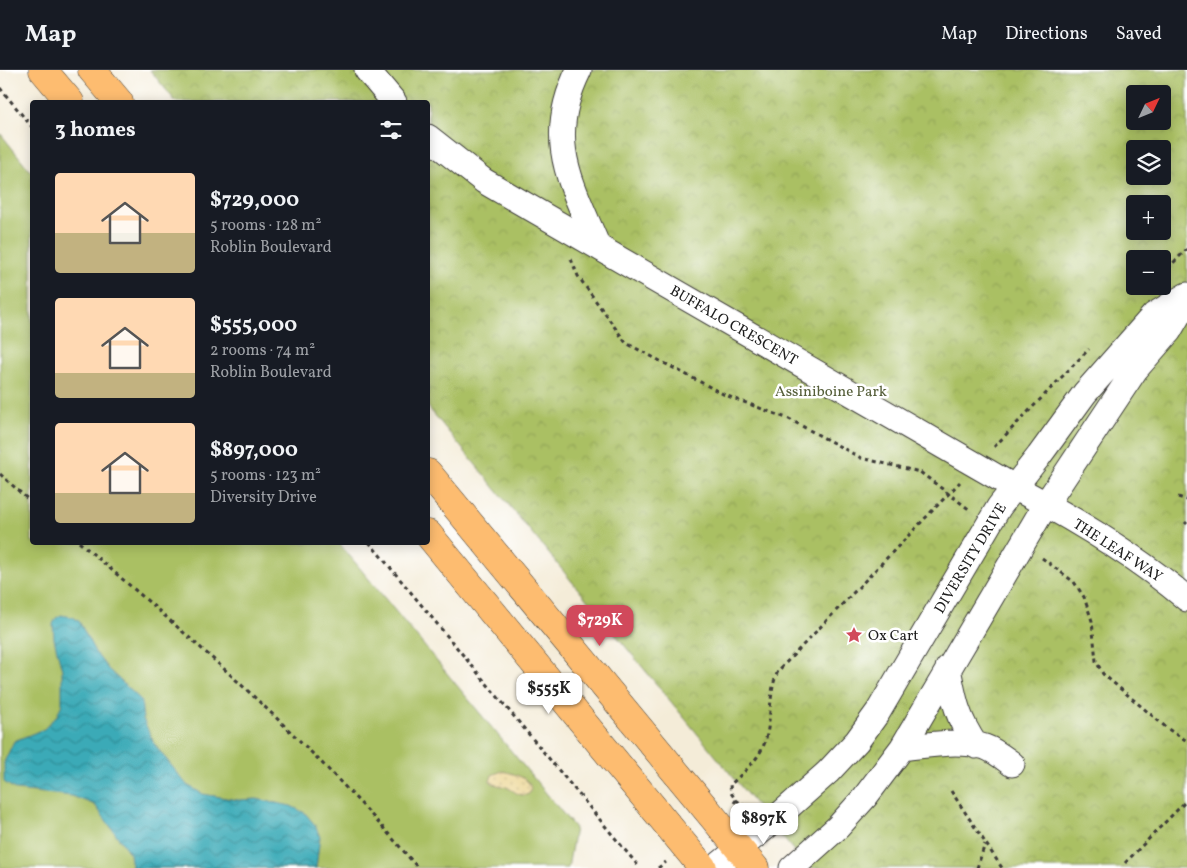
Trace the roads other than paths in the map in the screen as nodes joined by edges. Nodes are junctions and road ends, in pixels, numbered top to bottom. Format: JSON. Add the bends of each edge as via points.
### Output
{"nodes":[{"id":1,"x":43,"y":70,"type":"edge"},
{"id":2,"x":92,"y":70,"type":"edge"},
{"id":3,"x":367,"y":70,"type":"edge"},
{"id":4,"x":579,"y":70,"type":"edge"},
{"id":5,"x":68,"y":100,"type":"edge"},
{"id":6,"x":117,"y":100,"type":"edge"},
{"id":7,"x":392,"y":100,"type":"edge"},
{"id":8,"x":430,"y":139,"type":"edge"},
{"id":9,"x":598,"y":247,"type":"junction"},
{"id":10,"x":1187,"y":295,"type":"edge"},
{"id":11,"x":1187,"y":300,"type":"edge"},
{"id":12,"x":430,"y":475,"type":"edge"},
{"id":13,"x":1014,"y":487,"type":"junction"},
{"id":14,"x":1046,"y":504,"type":"junction"},
{"id":15,"x":430,"y":536,"type":"edge"},
{"id":16,"x":1187,"y":599,"type":"edge"},
{"id":17,"x":948,"y":668,"type":"junction"},
{"id":18,"x":976,"y":746,"type":"junction"},
{"id":19,"x":902,"y":748,"type":"junction"},
{"id":20,"x":1012,"y":764,"type":"dead end"},
{"id":21,"x":695,"y":858,"type":"edge"},
{"id":22,"x":747,"y":858,"type":"edge"},
{"id":23,"x":715,"y":868,"type":"edge"},
{"id":24,"x":792,"y":868,"type":"edge"}],
"edges":[{"from":1,"to":5,"type":"main road"},
{"from":2,"to":6,"type":"main road"},
{"from":3,"to":7,"type":"street"},
{"from":4,"to":9,"type":"street","via":[[565,106],[562,152]]},
{"from":8,"to":9,"type":"street","name":"BUFFALO CRESCENT","via":[[484,181]]},
{"from":9,"to":13,"type":"street","name":"BUFFALO CRESCENT"},
{"from":10,"to":13,"type":"street","name":"DIVERSITY DRIVE","via":[[1154,315],[1084,394]]},
{"from":11,"to":14,"type":"street","via":[[1169,331],[1134,370]]},
{"from":12,"to":22,"type":"main road"},
{"from":13,"to":14,"type":"street","name":"BUFFALO CRESCENT"},
{"from":13,"to":22,"type":"street","name":"DIVERSITY DRIVE","via":[[988,524],[878,712],[828,772],[766,828]]},
{"from":14,"to":16,"type":"street","name":"THE LEAF WAY","via":[[1140,562]]},
{"from":14,"to":17,"type":"street"},
{"from":15,"to":21,"type":"main road"},
{"from":17,"to":18,"type":"street","via":[[958,714]]},
{"from":17,"to":19,"type":"street"},
{"from":18,"to":19,"type":"street","via":[[941,743]]},
{"from":18,"to":20,"type":"street","via":[[985,747]]},
{"from":19,"to":24,"type":"street","via":[[838,827]]},
{"from":22,"to":23,"type":"street","name":"DIVERSITY DRIVE"}]}
